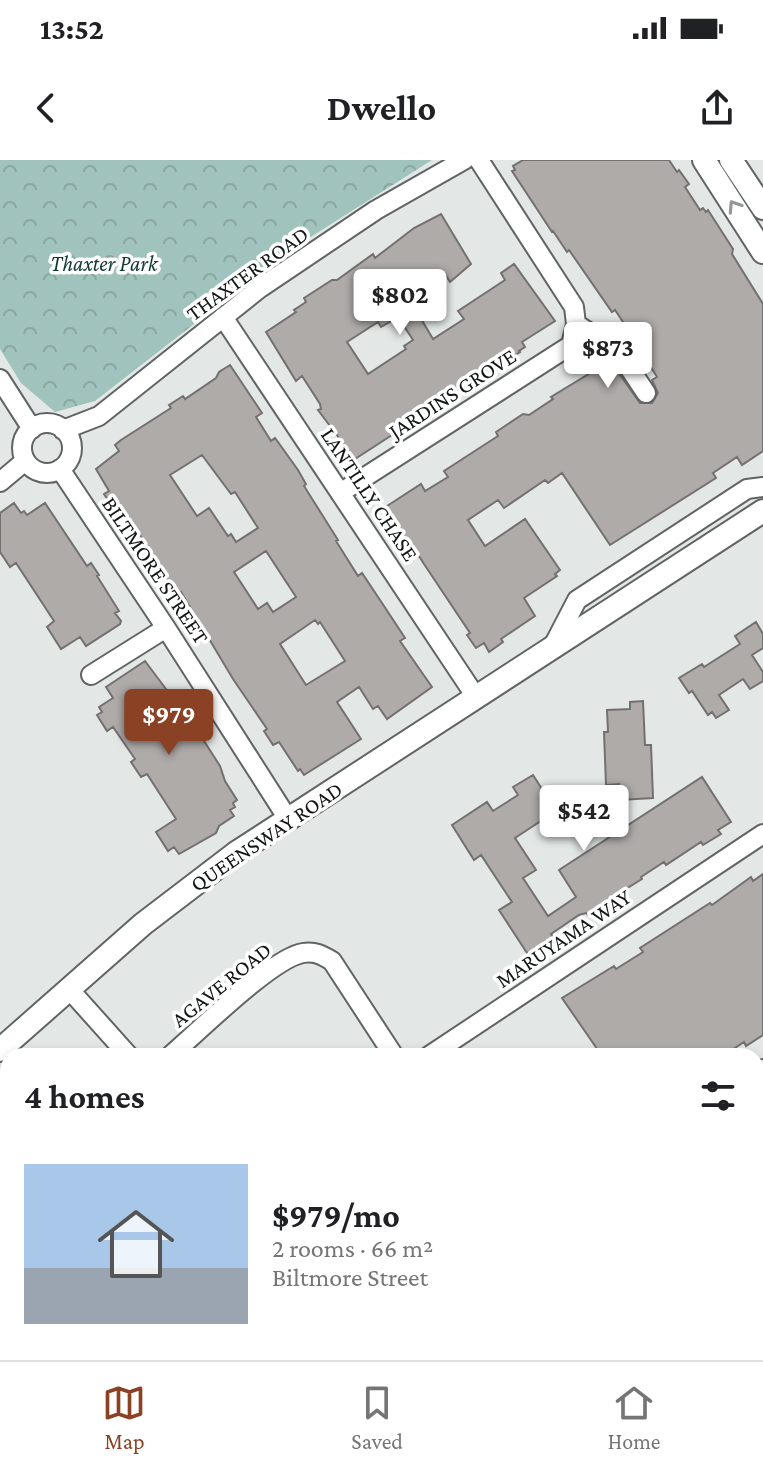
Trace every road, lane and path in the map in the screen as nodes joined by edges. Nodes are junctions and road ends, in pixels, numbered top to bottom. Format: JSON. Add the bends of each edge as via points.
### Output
{"nodes":[{"id":1,"x":464,"y":160,"type":"edge"},
{"id":2,"x":479,"y":160,"type":"edge"},
{"id":3,"x":704,"y":160,"type":"edge"},
{"id":4,"x":731,"y":160,"type":"edge"},
{"id":5,"x":763,"y":208,"type":"edge"},
{"id":6,"x":763,"y":252,"type":"edge"},
{"id":7,"x":223,"y":317,"type":"junction"},
{"id":8,"x":576,"y":324,"type":"junction"},
{"id":9,"x":0,"y":379,"type":"edge"},
{"id":10,"x":646,"y":393,"type":"dead end"},
{"id":11,"x":32,"y":429,"type":"junction"},
{"id":12,"x":63,"y":430,"type":"junction"},
{"id":13,"x":25,"y":461,"type":"junction"},
{"id":14,"x":60,"y":469,"type":"junction"},
{"id":15,"x":0,"y":482,"type":"edge"},
{"id":16,"x":763,"y":487,"type":"edge"},
{"id":17,"x":340,"y":493,"type":"junction"},
{"id":18,"x":763,"y":511,"type":"edge"},
{"id":19,"x":166,"y":628,"type":"junction"},
{"id":20,"x":552,"y":648,"type":"junction"},
{"id":21,"x":91,"y":675,"type":"dead end"},
{"id":22,"x":476,"y":697,"type":"junction"},
{"id":23,"x":288,"y":819,"type":"junction"},
{"id":24,"x":763,"y":834,"type":"edge"},
{"id":25,"x":69,"y":989,"type":"junction"},
{"id":26,"x":2,"y":1048,"type":"edge"},
{"id":27,"x":122,"y":1048,"type":"edge"},
{"id":28,"x":179,"y":1048,"type":"edge"},
{"id":29,"x":389,"y":1048,"type":"edge"},
{"id":30,"x":441,"y":1048,"type":"edge"}],
"edges":[{"from":1,"to":7,"type":"street","name":"THAXTER ROAD","via":[[376,210]]},
{"from":2,"to":8,"type":"street","via":[[574,307]]},
{"from":6,"to":3,"type":"street","one_way":true},
{"from":4,"to":5,"type":"street"},
{"from":7,"to":12,"type":"street","name":"THAXTER ROAD","via":[[99,416]]},
{"from":7,"to":17,"type":"street","name":"LANTILLY CHASE"},
{"from":8,"to":10,"type":"street","via":[[618,351]]},
{"from":8,"to":17,"type":"street","name":"JARDINS GROVE","via":[[571,345]]},
{"from":9,"to":11,"type":"street"},
{"from":11,"to":12,"type":"street","via":[[47,424]]},
{"from":11,"to":13,"type":"street","via":[[22,447]]},
{"from":12,"to":14,"type":"street","via":[[72,450]]},
{"from":13,"to":14,"type":"street","via":[[45,473]]},
{"from":13,"to":15,"type":"street"},
{"from":14,"to":19,"type":"street","name":"BILTMORE STREET"},
{"from":16,"to":20,"type":"street","name":"QUEENSWAY ROAD","via":[[747,489],[577,600]]},
{"from":17,"to":22,"type":"street","name":"LANTILLY CHASE"},
{"from":18,"to":20,"type":"street","name":"QUEENSWAY ROAD"},
{"from":19,"to":21,"type":"street"},
{"from":19,"to":23,"type":"street","name":"BILTMORE STREET"},
{"from":20,"to":22,"type":"street","name":"QUEENSWAY ROAD"},
{"from":22,"to":23,"type":"street","name":"QUEENSWAY ROAD"},
{"from":23,"to":25,"type":"street","name":"QUEENSWAY ROAD","via":[[143,924]]},
{"from":24,"to":30,"type":"street","name":"MARUYAMA WAY"},
{"from":25,"to":26,"type":"street","name":"QUEENSWAY ROAD"},
{"from":25,"to":27,"type":"street"},
{"from":28,"to":29,"type":"street","name":"AGAVE ROAD","via":[[274,966],[300,953],[318,952],[332,961]]}]}
